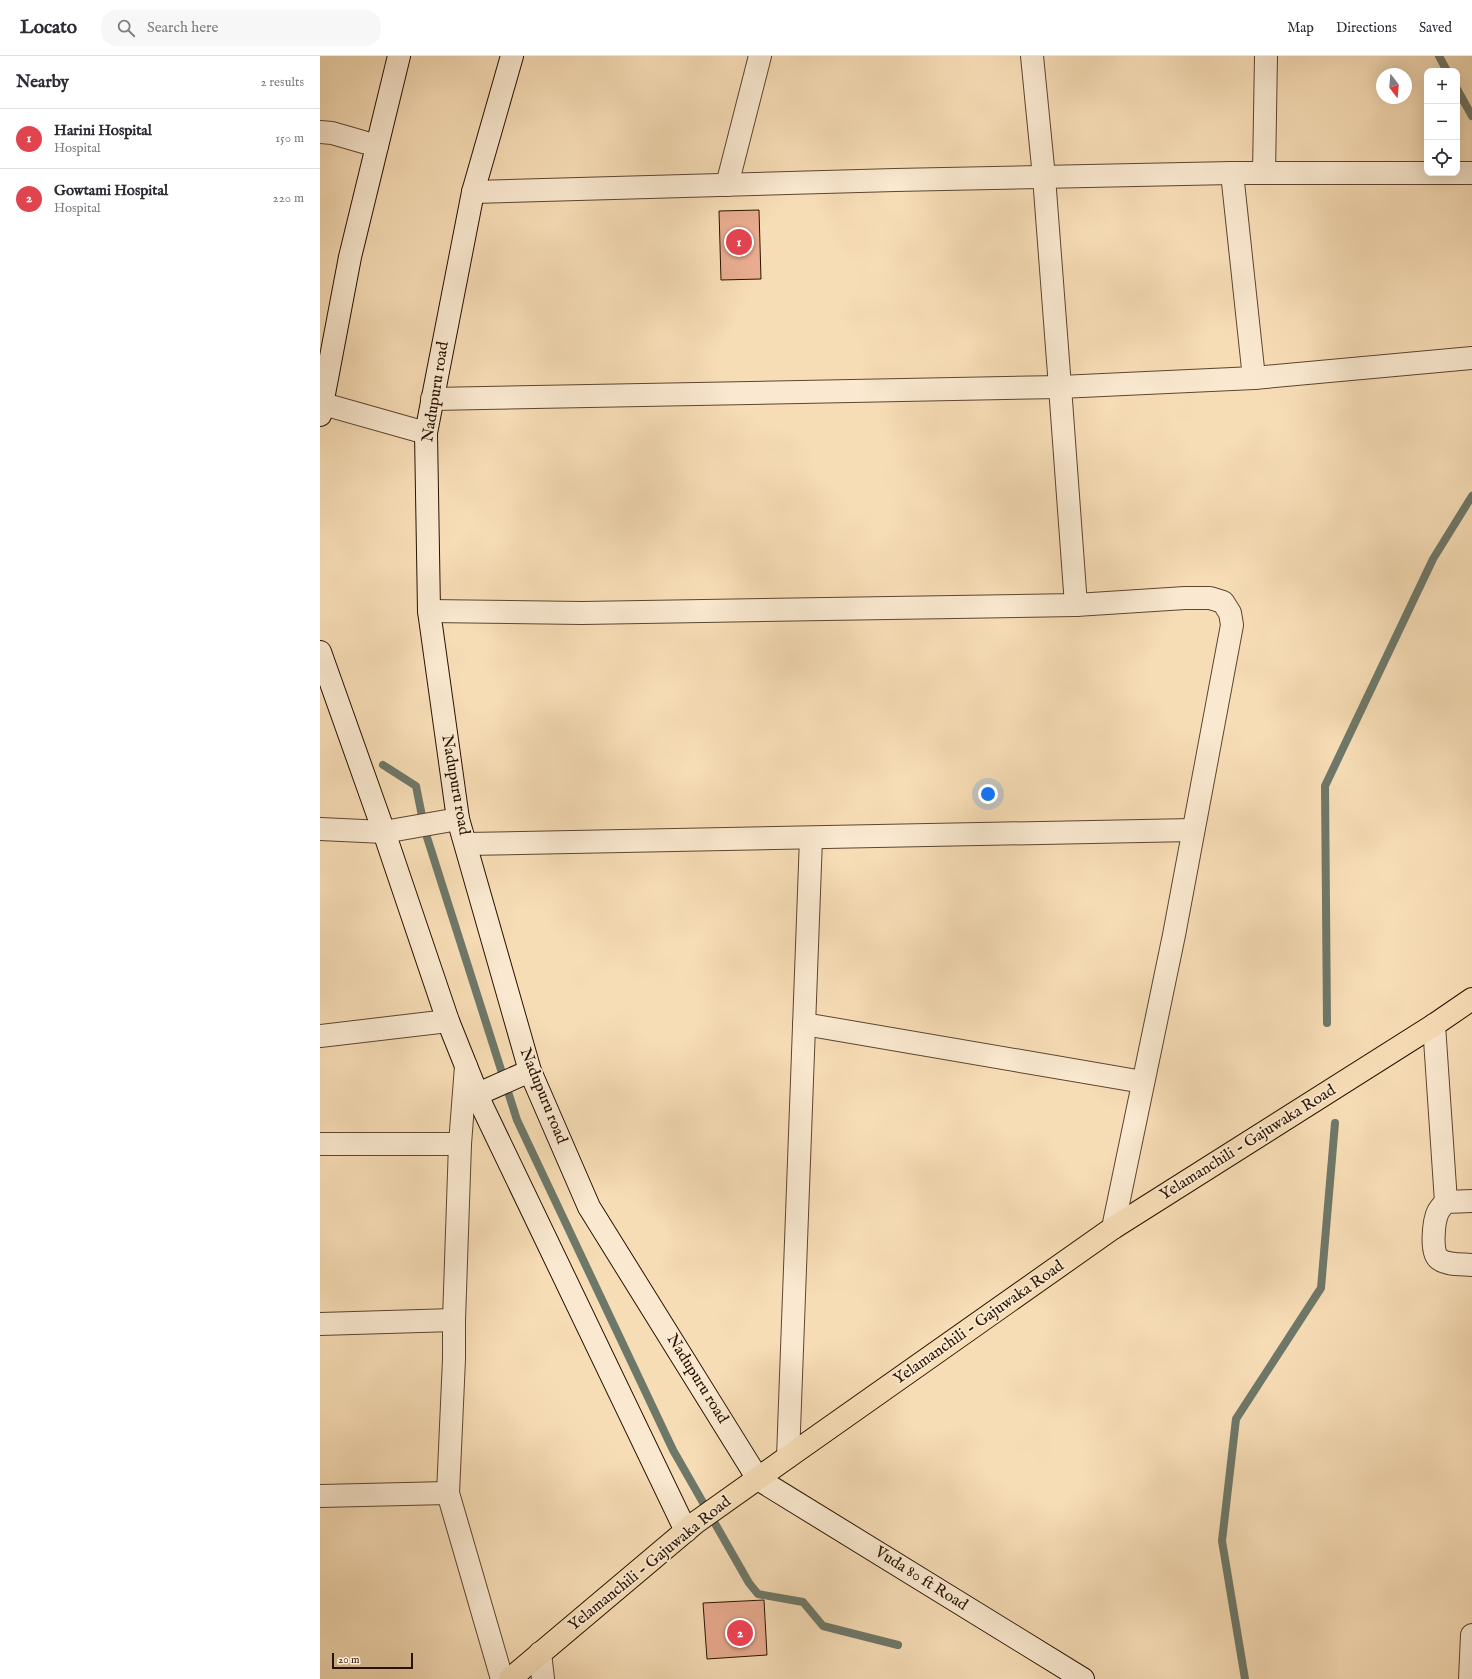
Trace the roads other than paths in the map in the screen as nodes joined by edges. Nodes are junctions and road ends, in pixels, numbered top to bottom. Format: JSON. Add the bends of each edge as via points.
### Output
{"nodes":[{"id":1,"x":399,"y":56,"type":"edge"},
{"id":2,"x":512,"y":56,"type":"edge"},
{"id":3,"x":760,"y":56,"type":"edge"},
{"id":4,"x":1032,"y":56,"type":"edge"},
{"id":5,"x":1266,"y":56,"type":"edge"},
{"id":6,"x":320,"y":132,"type":"edge"},
{"id":7,"x":377,"y":146,"type":"junction"},
{"id":8,"x":1232,"y":173,"type":"junction"},
{"id":9,"x":1264,"y":173,"type":"junction"},
{"id":10,"x":1468,"y":173,"type":"edge"},
{"id":11,"x":1044,"y":177,"type":"junction"},
{"id":12,"x":727,"y":185,"type":"junction"},
{"id":13,"x":473,"y":192,"type":"junction"},
{"id":14,"x":1472,"y":358,"type":"edge"},
{"id":15,"x":1254,"y":378,"type":"junction"},
{"id":16,"x":1060,"y":386,"type":"junction"},
{"id":17,"x":432,"y":399,"type":"junction"},
{"id":18,"x":321,"y":407,"type":"edge"},
{"id":19,"x":426,"y":433,"type":"junction"},
{"id":20,"x":1076,"y":605,"type":"junction"},
{"id":21,"x":429,"y":611,"type":"junction"},
{"id":22,"x":320,"y":652,"type":"edge"},
{"id":23,"x":458,"y":819,"type":"junction"},
{"id":24,"x":320,"y":829,"type":"edge"},
{"id":25,"x":1193,"y":830,"type":"junction"},
{"id":26,"x":384,"y":832,"type":"junction"},
{"id":27,"x":811,"y":838,"type":"junction"},
{"id":28,"x":466,"y":844,"type":"junction"},
{"id":29,"x":1472,"y":999,"type":"edge"},
{"id":30,"x":448,"y":1021,"type":"junction"},
{"id":31,"x":804,"y":1024,"type":"junction"},
{"id":32,"x":1434,"y":1025,"type":"junction"},
{"id":33,"x":320,"y":1036,"type":"edge"},
{"id":34,"x":466,"y":1066,"type":"junction"},
{"id":35,"x":530,"y":1071,"type":"junction"},
{"id":36,"x":1143,"y":1082,"type":"junction"},
{"id":37,"x":478,"y":1094,"type":"junction"},
{"id":38,"x":320,"y":1144,"type":"edge"},
{"id":39,"x":460,"y":1144,"type":"junction"},
{"id":40,"x":1472,"y":1201,"type":"edge"},
{"id":41,"x":1446,"y":1202,"type":"junction"},
{"id":42,"x":1113,"y":1228,"type":"junction"},
{"id":43,"x":1472,"y":1265,"type":"edge"},
{"id":44,"x":454,"y":1320,"type":"junction"},
{"id":45,"x":320,"y":1324,"type":"edge"},
{"id":46,"x":788,"y":1457,"type":"junction"},
{"id":47,"x":752,"y":1483,"type":"junction"},
{"id":48,"x":448,"y":1493,"type":"junction"},
{"id":49,"x":320,"y":1496,"type":"edge"},
{"id":50,"x":691,"y":1527,"type":"junction"},
{"id":51,"x":1472,"y":1635,"type":"edge"},
{"id":52,"x":540,"y":1653,"type":"junction"},
{"id":53,"x":502,"y":1679,"type":"edge"},
{"id":54,"x":510,"y":1679,"type":"edge"},
{"id":55,"x":543,"y":1679,"type":"edge"},
{"id":56,"x":1083,"y":1679,"type":"edge"},
{"id":57,"x":1470,"y":1679,"type":"edge"}],
"edges":[{"from":1,"to":7,"type":"street"},
{"from":2,"to":13,"type":"street","name":"Nadupuru road"},
{"from":3,"to":12,"type":"street"},
{"from":4,"to":11,"type":"street"},
{"from":5,"to":9,"type":"street"},
{"from":6,"to":7,"type":"street"},
{"from":7,"to":18,"type":"street","via":[[350,257]]},
{"from":8,"to":9,"type":"street"},
{"from":8,"to":11,"type":"street"},
{"from":8,"to":15,"type":"street"},
{"from":9,"to":10,"type":"street"},
{"from":11,"to":12,"type":"street"},
{"from":11,"to":16,"type":"street"},
{"from":12,"to":13,"type":"street"},
{"from":13,"to":17,"type":"street","name":"Nadupuru road"},
{"from":14,"to":15,"type":"street"},
{"from":15,"to":16,"type":"street"},
{"from":16,"to":17,"type":"street"},
{"from":16,"to":20,"type":"street"},
{"from":17,"to":19,"type":"street","name":"Nadupuru road"},
{"from":18,"to":19,"type":"street"},
{"from":19,"to":21,"type":"street","name":"Nadupuru road"},
{"from":20,"to":21,"type":"street","via":[[582,613]]},
{"from":20,"to":25,"type":"street","via":[[1210,598],[1223,602],[1230,613],[1232,625]]},
{"from":21,"to":23,"type":"street","name":"Nadupuru road"},
{"from":22,"to":26,"type":"street"},
{"from":23,"to":26,"type":"street"},
{"from":23,"to":28,"type":"street","name":"Nadupuru road"},
{"from":24,"to":26,"type":"street"},
{"from":25,"to":27,"type":"street"},
{"from":25,"to":36,"type":"street"},
{"from":26,"to":30,"type":"street"},
{"from":27,"to":28,"type":"street"},
{"from":27,"to":31,"type":"street"},
{"from":28,"to":35,"type":"street","name":"Nadupuru road"},
{"from":29,"to":32,"type":"main road","name":"Yelamanchili - Gajuwaka Road"},
{"from":30,"to":33,"type":"street"},
{"from":30,"to":34,"type":"street"},
{"from":31,"to":36,"type":"street"},
{"from":31,"to":46,"type":"street"},
{"from":32,"to":41,"type":"street"},
{"from":32,"to":42,"type":"main road","name":"Yelamanchili - Gajuwaka Road"},
{"from":34,"to":37,"type":"street"},
{"from":34,"to":39,"type":"street"},
{"from":35,"to":37,"type":"street"},
{"from":35,"to":47,"type":"street","name":"Nadupuru road","via":[[590,1207]]},
{"from":36,"to":42,"type":"street"},
{"from":37,"to":50,"type":"street","via":[[499,1142]]},
{"from":38,"to":39,"type":"street"},
{"from":39,"to":44,"type":"street"},
{"from":40,"to":41,"type":"street"},
{"from":41,"to":43,"type":"street","via":[[1436,1218],[1434,1253],[1438,1259],[1445,1262]]},
{"from":42,"to":46,"type":"main road","name":"Yelamanchili - Gajuwaka Road"},
{"from":44,"to":45,"type":"street"},
{"from":44,"to":48,"type":"street"},
{"from":46,"to":47,"type":"main road","name":"Yelamanchili - Gajuwaka Road"},
{"from":47,"to":50,"type":"main road","name":"Yelamanchili - Gajuwaka Road"},
{"from":47,"to":56,"type":"street","name":"Vuda 80 ft Road"},
{"from":48,"to":49,"type":"street"},
{"from":48,"to":53,"type":"street"},
{"from":50,"to":52,"type":"main road","name":"Yelamanchili - Gajuwaka Road"},
{"from":51,"to":57,"type":"street"},
{"from":52,"to":54,"type":"main road","name":"Yelamanchili - Gajuwaka Road"},
{"from":52,"to":55,"type":"street"}]}
